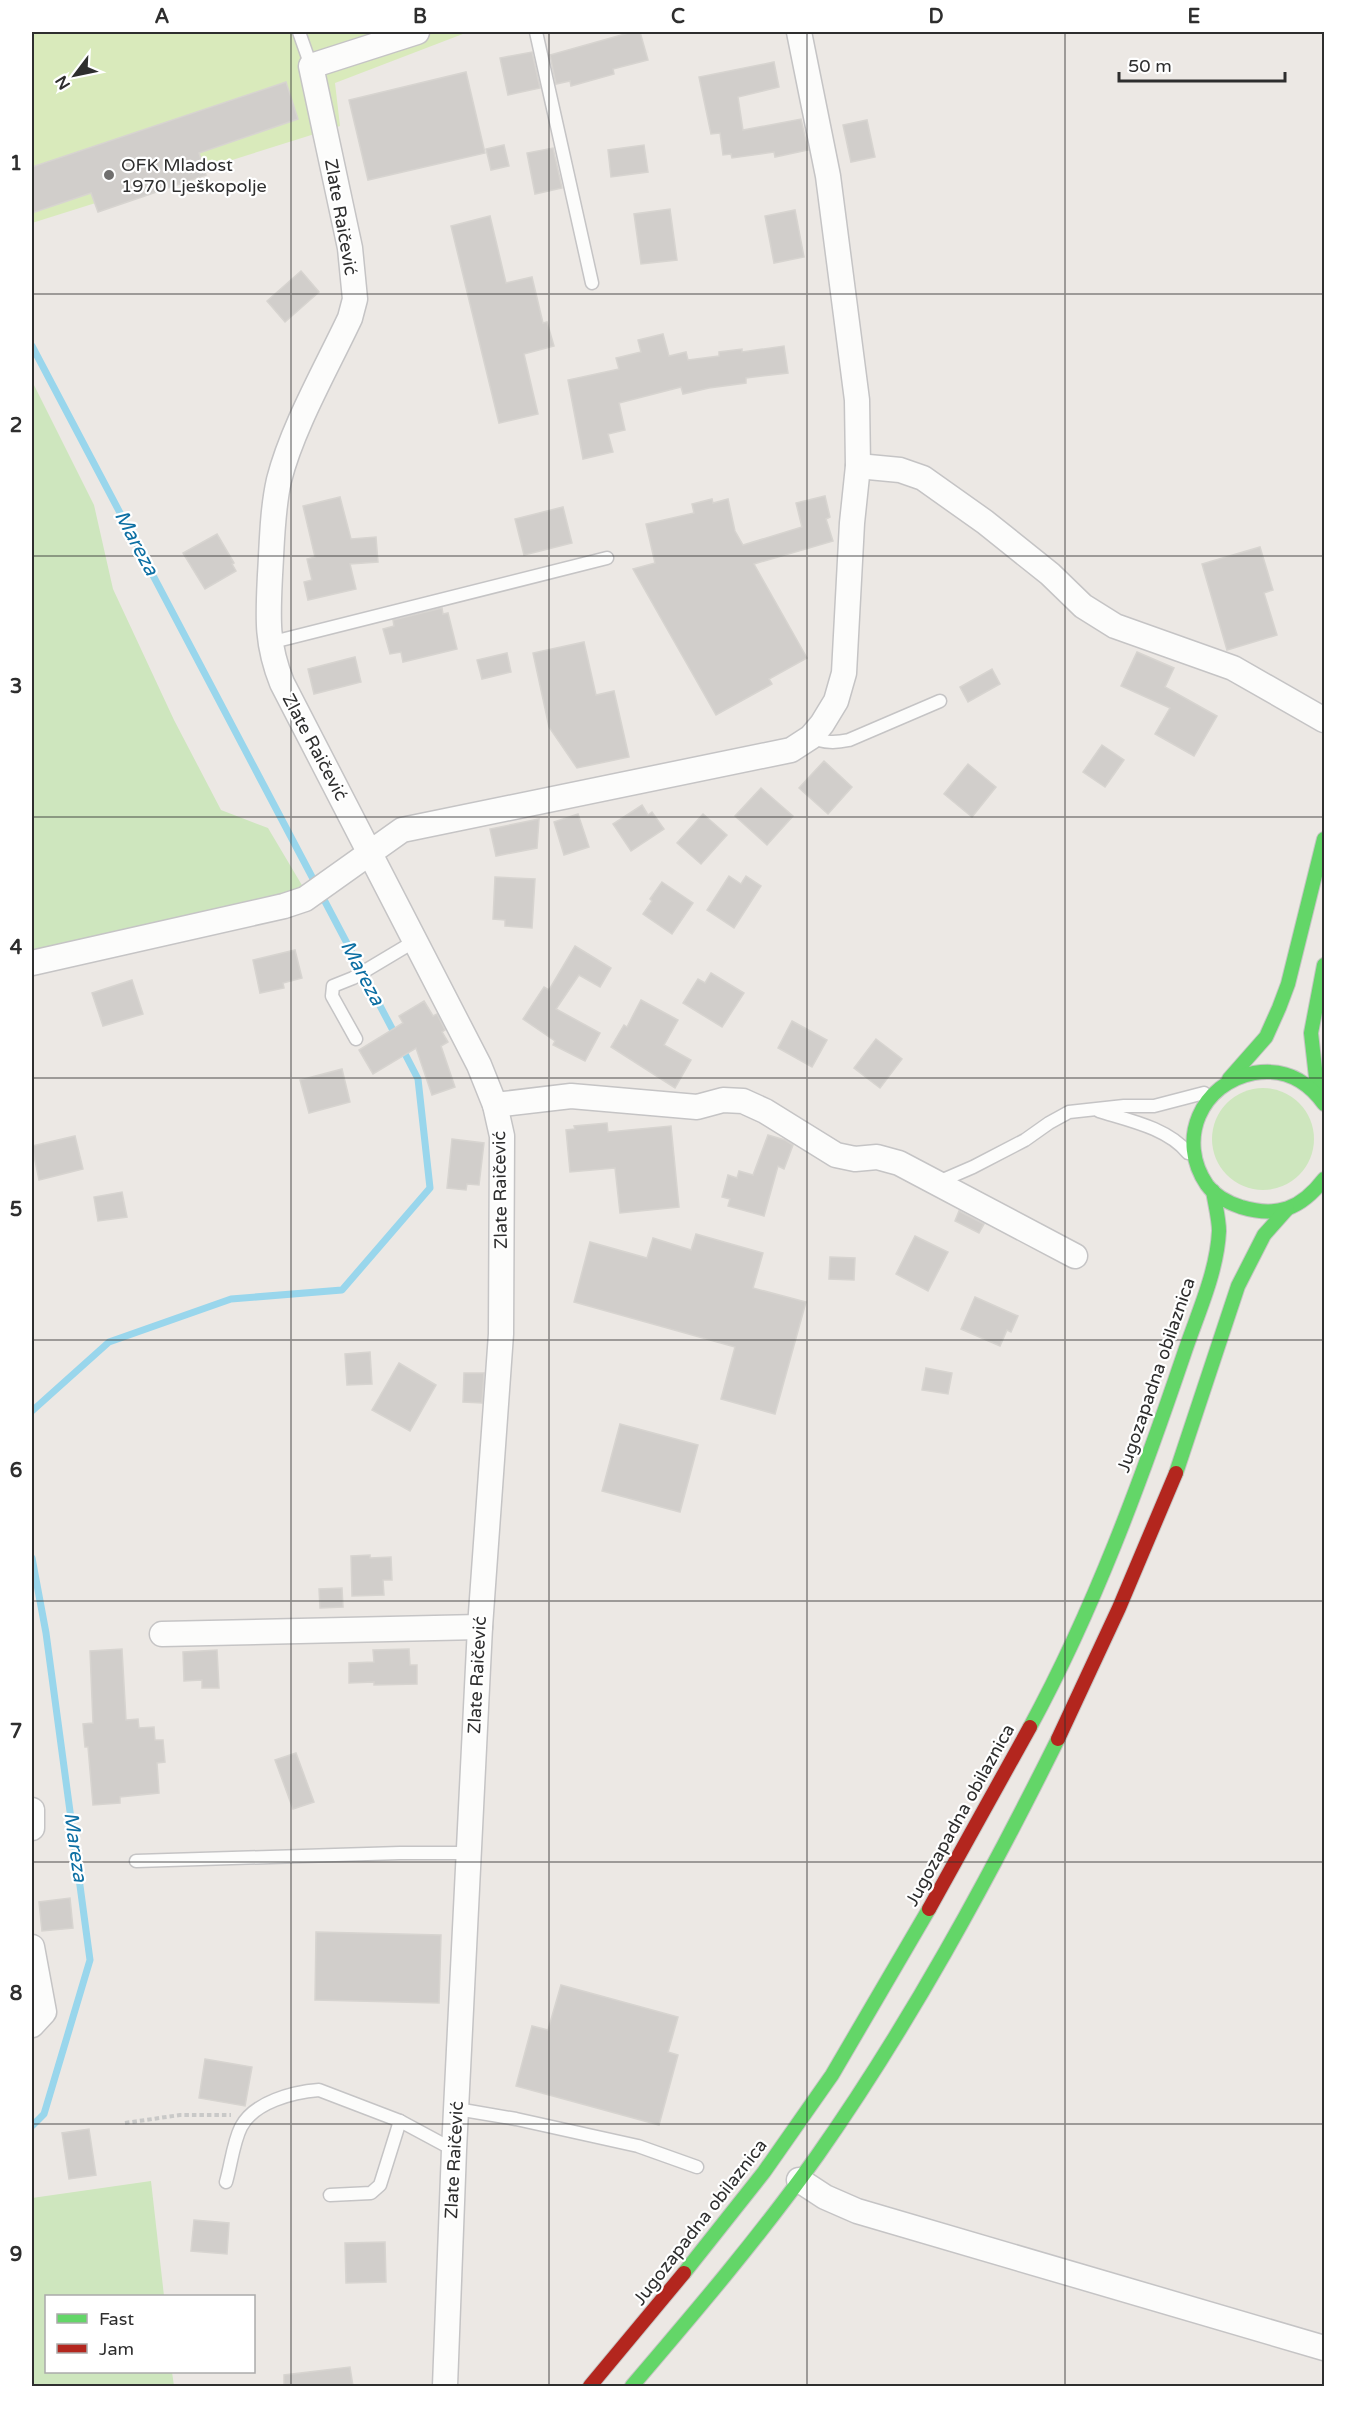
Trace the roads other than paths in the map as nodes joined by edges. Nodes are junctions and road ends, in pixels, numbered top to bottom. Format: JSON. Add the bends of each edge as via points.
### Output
{"nodes":[{"id":1,"x":299,"y":32,"type":"edge"},
{"id":2,"x":417,"y":32,"type":"edge"},
{"id":3,"x":536,"y":32,"type":"edge"},
{"id":4,"x":799,"y":32,"type":"edge"},
{"id":5,"x":311,"y":66,"type":"junction"},
{"id":6,"x":592,"y":283,"type":"dead end"},
{"id":7,"x":858,"y":466,"type":"junction"},
{"id":8,"x":607,"y":558,"type":"dead end"},
{"id":9,"x":269,"y":643,"type":"junction"},
{"id":10,"x":940,"y":701,"type":"dead end"},
{"id":11,"x":1324,"y":720,"type":"edge"},
{"id":12,"x":811,"y":737,"type":"junction"},
{"id":13,"x":1324,"y":839,"type":"edge"},
{"id":14,"x":370,"y":852,"type":"junction"},
{"id":15,"x":415,"y":941,"type":"junction"},
{"id":16,"x":32,"y":963,"type":"edge"},
{"id":17,"x":1324,"y":965,"type":"edge"},
{"id":18,"x":356,"y":1039,"type":"dead end"},
{"id":19,"x":1229,"y":1079,"type":"junction"},
{"id":20,"x":1214,"y":1090,"type":"junction"},
{"id":21,"x":1321,"y":1100,"type":"edge"},
{"id":22,"x":495,"y":1105,"type":"junction"},
{"id":23,"x":1092,"y":1109,"type":"junction"},
{"id":24,"x":1195,"y":1161,"type":"junction"},
{"id":25,"x":1324,"y":1179,"type":"edge"},
{"id":26,"x":935,"y":1183,"type":"junction"},
{"id":27,"x":1324,"y":1190,"type":"edge"},
{"id":28,"x":1213,"y":1191,"type":"junction"},
{"id":29,"x":1310,"y":1196,"type":"junction"},
{"id":30,"x":1287,"y":1209,"type":"junction"},
{"id":31,"x":1075,"y":1256,"type":"dead end"},
{"id":32,"x":480,"y":1627,"type":"junction"},
{"id":33,"x":162,"y":1634,"type":"dead end"},
{"id":34,"x":32,"y":1810,"type":"edge"},
{"id":35,"x":32,"y":1828,"type":"edge"},
{"id":36,"x":468,"y":1853,"type":"junction"},
{"id":37,"x":136,"y":1861,"type":"dead end"},
{"id":38,"x":32,"y":1947,"type":"edge"},
{"id":39,"x":32,"y":2025,"type":"edge"},
{"id":40,"x":457,"y":2109,"type":"junction"},
{"id":41,"x":400,"y":2121,"type":"junction"},
{"id":42,"x":454,"y":2150,"type":"junction"},
{"id":43,"x":698,"y":2167,"type":"dead end"},
{"id":44,"x":799,"y":2180,"type":"junction"},
{"id":45,"x":226,"y":2182,"type":"dead end"},
{"id":46,"x":330,"y":2195,"type":"dead end"},
{"id":47,"x":1324,"y":2348,"type":"edge"},
{"id":48,"x":445,"y":2386,"type":"edge"},
{"id":49,"x":590,"y":2386,"type":"edge"},
{"id":50,"x":632,"y":2386,"type":"edge"}],
"edges":[{"from":1,"to":5,"type":"lane"},
{"from":2,"to":5,"type":"street"},
{"from":3,"to":6,"type":"lane"},
{"from":4,"to":7,"type":"street","via":[[828,176],[856,400]]},
{"from":5,"to":9,"type":"street","name":"Zlate Raičević","via":[[350,248],[355,299],[350,318],[290,446],[279,480],[273,524]]},
{"from":7,"to":11,"type":"street","via":[[900,470],[923,478],[1004,537],[1083,606],[1114,626],[1233,668]]},
{"from":7,"to":12,"type":"street","via":[[844,673],[836,701]]},
{"from":8,"to":9,"type":"lane"},
{"from":9,"to":14,"type":"street","name":"Zlate Raičević","via":[[282,683]]},
{"from":10,"to":12,"type":"lane","via":[[849,740],[822,742]]},
{"from":12,"to":14,"type":"street","via":[[791,750],[402,830]]},
{"from":13,"to":19,"type":"main road","via":[[1280,1008],[1266,1037]]},
{"from":14,"to":15,"type":"street","name":"Zlate Raičević"},
{"from":14,"to":16,"type":"street","via":[[329,883],[284,906]]},
{"from":15,"to":18,"type":"lane","via":[[331,990]]},
{"from":15,"to":22,"type":"street","name":"Zlate Raičević","via":[[479,1065]]},
{"from":17,"to":21,"type":"main road","via":[[1311,1033]]},
{"from":19,"to":20,"type":"main road"},
{"from":19,"to":21,"type":"main road","via":[[1252,1071],[1276,1071],[1299,1079]]},
{"from":20,"to":23,"type":"lane","via":[[1154,1106]]},
{"from":20,"to":24,"type":"main road","via":[[1195,1123]]},
{"from":22,"to":26,"type":"street","via":[[571,1096],[697,1107],[723,1100],[743,1101],[836,1155],[855,1159],[878,1157],[899,1163]]},
{"from":22,"to":32,"type":"street","name":"Zlate Raičević","via":[[502,1136],[501,1334]]},
{"from":23,"to":24,"type":"lane","via":[[1154,1130],[1184,1148]]},
{"from":23,"to":26,"type":"lane","via":[[1069,1112],[1017,1144]]},
{"from":24,"to":28,"type":"main road"},
{"from":25,"to":29,"type":"main road"},
{"from":26,"to":31,"type":"street"},
{"from":27,"to":29,"type":"lane"},
{"from":28,"to":30,"type":"main road","via":[[1229,1204],[1248,1211],[1268,1213]]},
{"from":28,"to":49,"type":"main road","name":"Jugozapadna obilaznica","via":[[1219,1230],[1214,1262],[1156,1435],[1060,1672],[832,2075],[716,2234]]},
{"from":29,"to":30,"type":"main road"},
{"from":30,"to":44,"type":"main road","via":[[1260,1240],[1244,1273],[1172,1483],[1068,1722],[955,1934],[875,2068]]},
{"from":32,"to":33,"type":"street"},
{"from":32,"to":36,"type":"street","name":"Zlate Raičević"},
{"from":34,"to":35,"type":"street"},
{"from":36,"to":37,"type":"lane"},
{"from":36,"to":40,"type":"street","name":"Zlate Raičević"},
{"from":38,"to":39,"type":"street","via":[[44,2012]]},
{"from":40,"to":42,"type":"street","name":"Zlate Raičević"},
{"from":40,"to":43,"type":"lane","via":[[638,2146]]},
{"from":41,"to":42,"type":"lane"},
{"from":41,"to":45,"type":"lane","via":[[319,2090],[290,2095],[253,2113],[241,2127]]},
{"from":41,"to":46,"type":"lane","via":[[380,2185],[371,2193]]},
{"from":42,"to":48,"type":"street","name":"Zlate Raičević"},
{"from":44,"to":47,"type":"street","via":[[857,2211]]},
{"from":44,"to":50,"type":"main road"}]}
